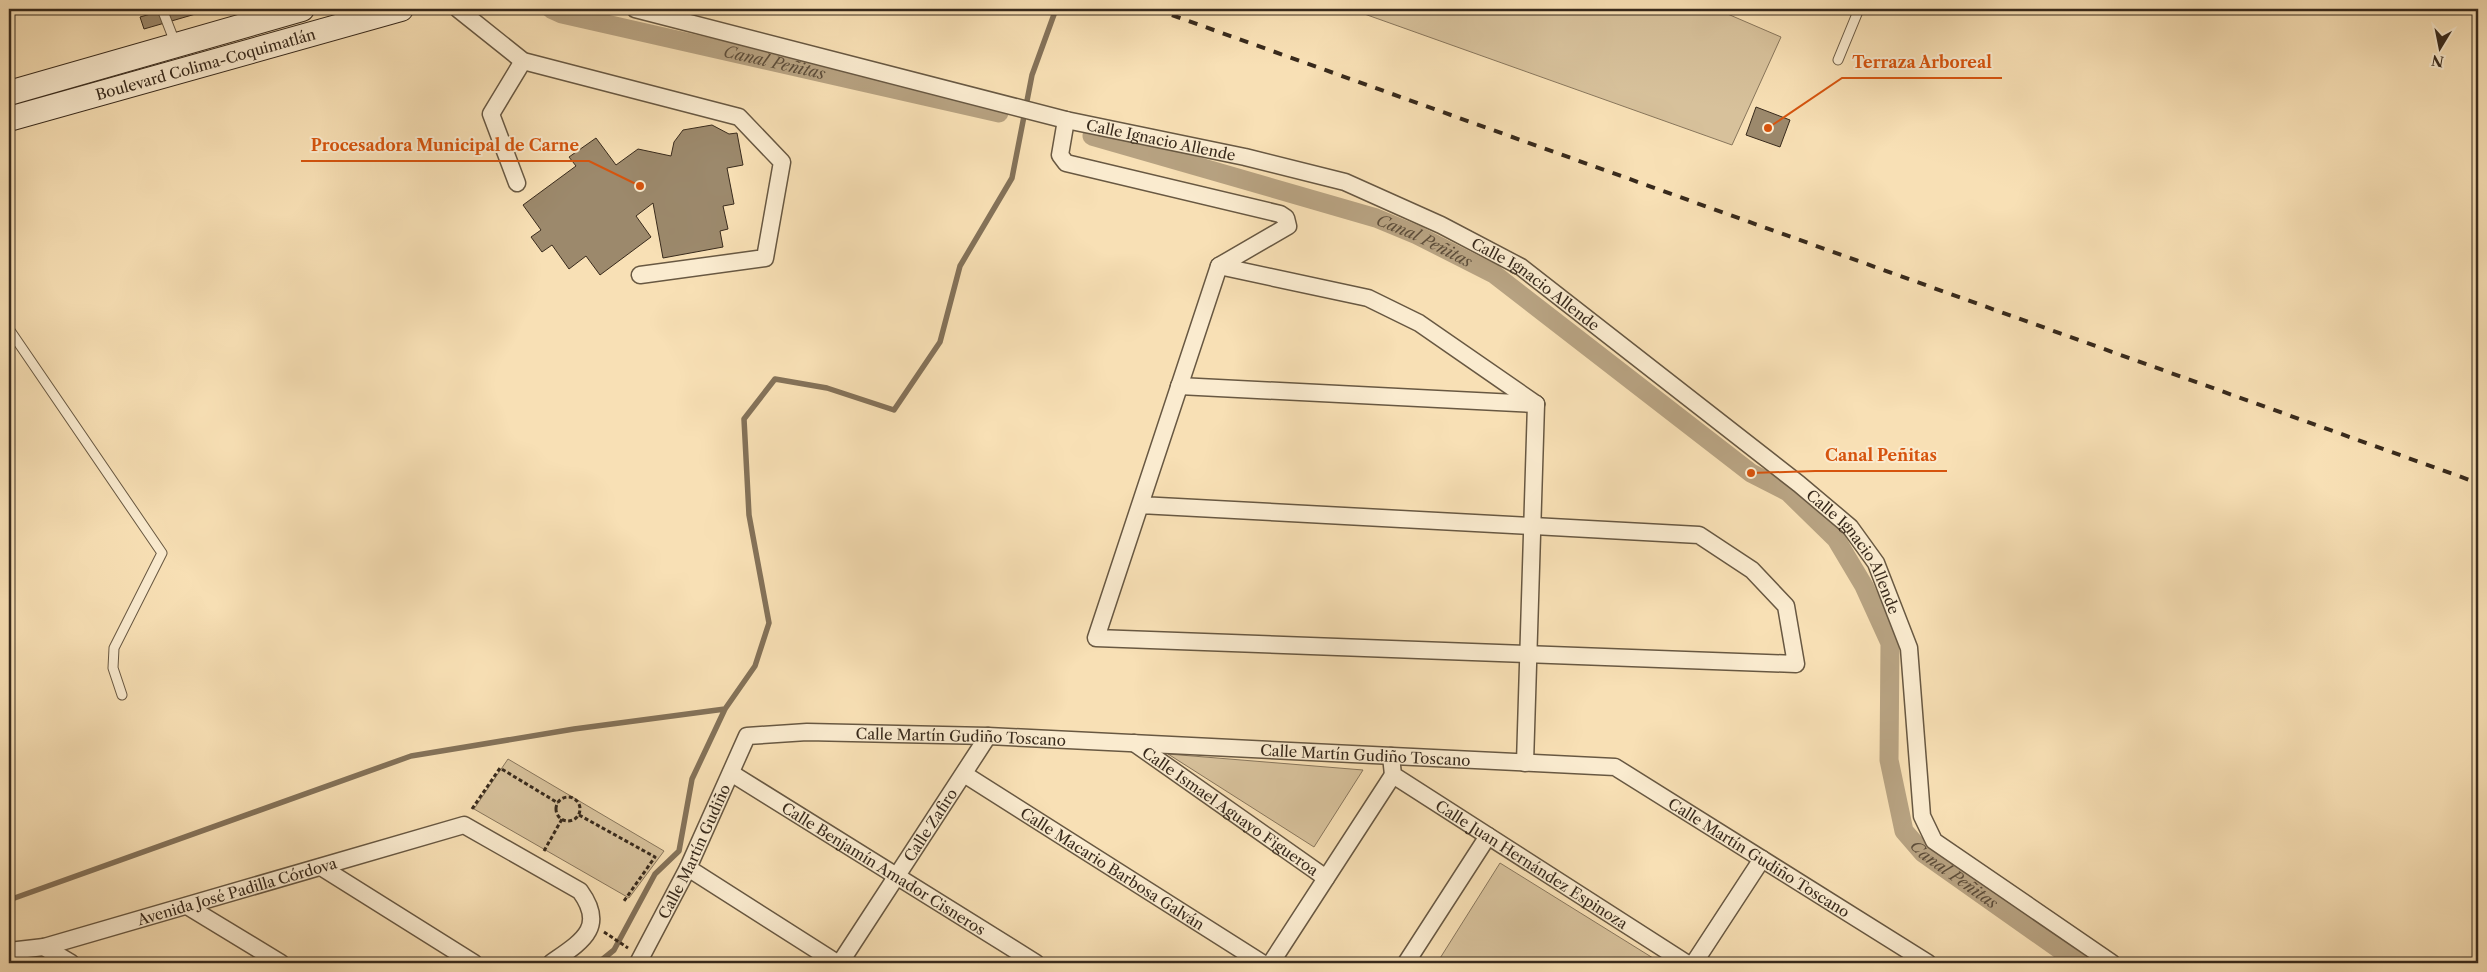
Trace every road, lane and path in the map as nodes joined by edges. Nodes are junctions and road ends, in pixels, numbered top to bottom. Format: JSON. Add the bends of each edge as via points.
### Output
{"nodes":[{"id":1,"x":162,"y":9,"type":"edge"},
{"id":2,"x":302,"y":9,"type":"edge"},
{"id":3,"x":400,"y":9,"type":"edge"},
{"id":4,"x":458,"y":9,"type":"edge"},
{"id":5,"x":635,"y":9,"type":"edge"},
{"id":6,"x":1859,"y":9,"type":"edge"},
{"id":7,"x":176,"y":45,"type":"junction"},
{"id":8,"x":151,"y":52,"type":"junction"},
{"id":9,"x":1838,"y":60,"type":"dead end"},
{"id":10,"x":523,"y":61,"type":"junction"},
{"id":11,"x":158,"y":78,"type":"junction"},
{"id":12,"x":9,"y":93,"type":"edge"},
{"id":13,"x":9,"y":119,"type":"edge"},
{"id":14,"x":1066,"y":120,"type":"junction"},
{"id":15,"x":517,"y":183,"type":"dead end"},
{"id":16,"x":1219,"y":266,"type":"junction"},
{"id":17,"x":640,"y":275,"type":"dead end"},
{"id":18,"x":9,"y":329,"type":"edge"},
{"id":19,"x":1180,"y":386,"type":"junction"},
{"id":20,"x":1536,"y":404,"type":"junction"},
{"id":21,"x":1140,"y":506,"type":"junction"},
{"id":22,"x":1532,"y":526,"type":"junction"},
{"id":23,"x":1528,"y":654,"type":"junction"},
{"id":24,"x":122,"y":695,"type":"dead end"},
{"id":25,"x":747,"y":736,"type":"joint"},
{"id":26,"x":988,"y":736,"type":"junction"},
{"id":27,"x":1134,"y":743,"type":"junction"},
{"id":28,"x":1390,"y":756,"type":"junction"},
{"id":29,"x":1525,"y":763,"type":"junction"},
{"id":30,"x":731,"y":773,"type":"junction"},
{"id":31,"x":964,"y":774,"type":"junction"},
{"id":32,"x":1393,"y":774,"type":"junction"},
{"id":33,"x":558,"y":802,"type":"junction"},
{"id":34,"x":472,"y":810,"type":"dead end"},
{"id":35,"x":579,"y":815,"type":"junction"},
{"id":36,"x":562,"y":819,"type":"junction"},
{"id":37,"x":1488,"y":836,"type":"junction"},
{"id":38,"x":544,"y":852,"type":"dead end"},
{"id":39,"x":1762,"y":859,"type":"junction"},
{"id":40,"x":321,"y":867,"type":"junction"},
{"id":41,"x":688,"y":868,"type":"junction"},
{"id":42,"x":897,"y":877,"type":"junction"},
{"id":43,"x":1326,"y":878,"type":"junction"},
{"id":44,"x":624,"y":900,"type":"dead end"},
{"id":45,"x":187,"y":906,"type":"junction"},
{"id":46,"x":608,"y":935,"type":"dead end"},
{"id":47,"x":44,"y":947,"type":"junction"},
{"id":48,"x":628,"y":948,"type":"dead end"},
{"id":49,"x":9,"y":951,"type":"edge"},
{"id":50,"x":71,"y":963,"type":"edge"},
{"id":51,"x":281,"y":963,"type":"edge"},
{"id":52,"x":474,"y":963,"type":"edge"},
{"id":53,"x":551,"y":963,"type":"edge"},
{"id":54,"x":639,"y":963,"type":"edge"},
{"id":55,"x":839,"y":963,"type":"edge"},
{"id":56,"x":1036,"y":963,"type":"edge"},
{"id":57,"x":1262,"y":963,"type":"edge"},
{"id":58,"x":1271,"y":963,"type":"edge"},
{"id":59,"x":1406,"y":963,"type":"edge"},
{"id":60,"x":1686,"y":963,"type":"edge"},
{"id":61,"x":1694,"y":963,"type":"edge"},
{"id":62,"x":1928,"y":963,"type":"edge"},
{"id":63,"x":2112,"y":963,"type":"edge"}],
"edges":[{"from":1,"to":7,"type":"lane"},
{"from":2,"to":7,"type":"main road","name":"Boulevard Colima-Coquimatlán"},
{"from":3,"to":11,"type":"main road","name":"Boulevard Colima-Coquimatlán"},
{"from":4,"to":10,"type":"street"},
{"from":5,"to":14,"type":"street","name":"Calle Ignacio Allende"},
{"from":6,"to":9,"type":"lane"},
{"from":7,"to":8,"type":"main road","name":"Boulevard Colima-Coquimatlán"},
{"from":8,"to":11,"type":"main road"},
{"from":8,"to":12,"type":"main road","name":"Boulevard Colima-Coquimatlán"},
{"from":10,"to":15,"type":"street","via":[[491,114]]},
{"from":10,"to":17,"type":"street","via":[[739,117],[782,162],[765,258]]},
{"from":11,"to":13,"type":"main road","name":"Boulevard Colima-Coquimatlán"},
{"from":14,"to":16,"type":"street","via":[[1060,154],[1066,163],[1286,218],[1288,226]]},
{"from":14,"to":63,"type":"street","name":"Calle Ignacio Allende","via":[[1245,157],[1345,182],[1441,225],[1521,267],[1799,484],[1850,527],[1876,563],[1909,648],[1922,816],[1934,842]]},
{"from":16,"to":19,"type":"street"},
{"from":16,"to":20,"type":"street","via":[[1368,298],[1420,323]]},
{"from":18,"to":24,"type":"lane","via":[[162,553],[114,648],[113,668]]},
{"from":19,"to":20,"type":"street"},
{"from":19,"to":21,"type":"street"},
{"from":20,"to":22,"type":"street"},
{"from":21,"to":22,"type":"street"},
{"from":21,"to":23,"type":"street","via":[[1096,638]]},
{"from":22,"to":23,"type":"street"},
{"from":22,"to":23,"type":"street","via":[[1700,535],[1752,570],[1786,606],[1796,664]]},
{"from":23,"to":29,"type":"street"},
{"from":25,"to":26,"type":"street","name":"Calle Martín Gudiño Toscano","via":[[807,732]]},
{"from":25,"to":30,"type":"street","name":"Calle Martín Gudiño"},
{"from":26,"to":27,"type":"street","name":"Calle Martín Gudiño Toscano"},
{"from":26,"to":31,"type":"street","name":"Calle Zafiro"},
{"from":27,"to":28,"type":"street","name":"Calle Martín Gudiño Toscano"},
{"from":27,"to":43,"type":"street","name":"Calle Ismael Aguayo Figueroa"},
{"from":28,"to":29,"type":"street","name":"Calle Martín Gudiño Toscano"},
{"from":28,"to":32,"type":"street"},
{"from":29,"to":39,"type":"street","name":"Calle Martín Gudiño Toscano","via":[[1615,767]]},
{"from":30,"to":41,"type":"street","name":"Calle Martín Gudiño"},
{"from":30,"to":42,"type":"street","name":"Calle Benjamín Amador Cisneros"},
{"from":31,"to":42,"type":"street","name":"Calle Zafiro"},
{"from":31,"to":57,"type":"street","name":"Calle Macario Barbosa Galván"},
{"from":32,"to":37,"type":"street","name":"Calle Juan Hernández Espinoza"},
{"from":32,"to":43,"type":"street"},
{"from":33,"to":34,"type":"path","via":[[500,768]]},
{"from":33,"to":35,"type":"path","via":[[565,797],[573,798],[580,807]]},
{"from":33,"to":36,"type":"path","via":[[557,813]]},
{"from":35,"to":36,"type":"path","via":[[573,820]]},
{"from":35,"to":44,"type":"path","via":[[655,857]]},
{"from":36,"to":38,"type":"path"},
{"from":37,"to":59,"type":"street"},
{"from":37,"to":60,"type":"street","name":"Calle Juan Hernández Espinoza"},
{"from":39,"to":61,"type":"street"},
{"from":39,"to":62,"type":"street","name":"Calle Martín Gudiño Toscano"},
{"from":40,"to":45,"type":"street","name":"Avenida José Padilla Córdova"},
{"from":40,"to":52,"type":"street"},
{"from":40,"to":53,"type":"street","name":"Avenida José Padilla Córdova","via":[[464,825],[580,891],[590,905],[592,925],[583,941]]},
{"from":41,"to":54,"type":"street","name":"Calle Martín Gudiño"},
{"from":41,"to":55,"type":"street"},
{"from":42,"to":55,"type":"street","name":"Calle Zafiro"},
{"from":42,"to":56,"type":"street","name":"Calle Benjamín Amador Cisneros"},
{"from":43,"to":58,"type":"street"},
{"from":45,"to":47,"type":"street","name":"Avenida José Padilla Córdova"},
{"from":45,"to":51,"type":"street"},
{"from":46,"to":48,"type":"path"},
{"from":47,"to":49,"type":"street","name":"Avenida José Padilla Córdova"},
{"from":47,"to":50,"type":"street"}]}
